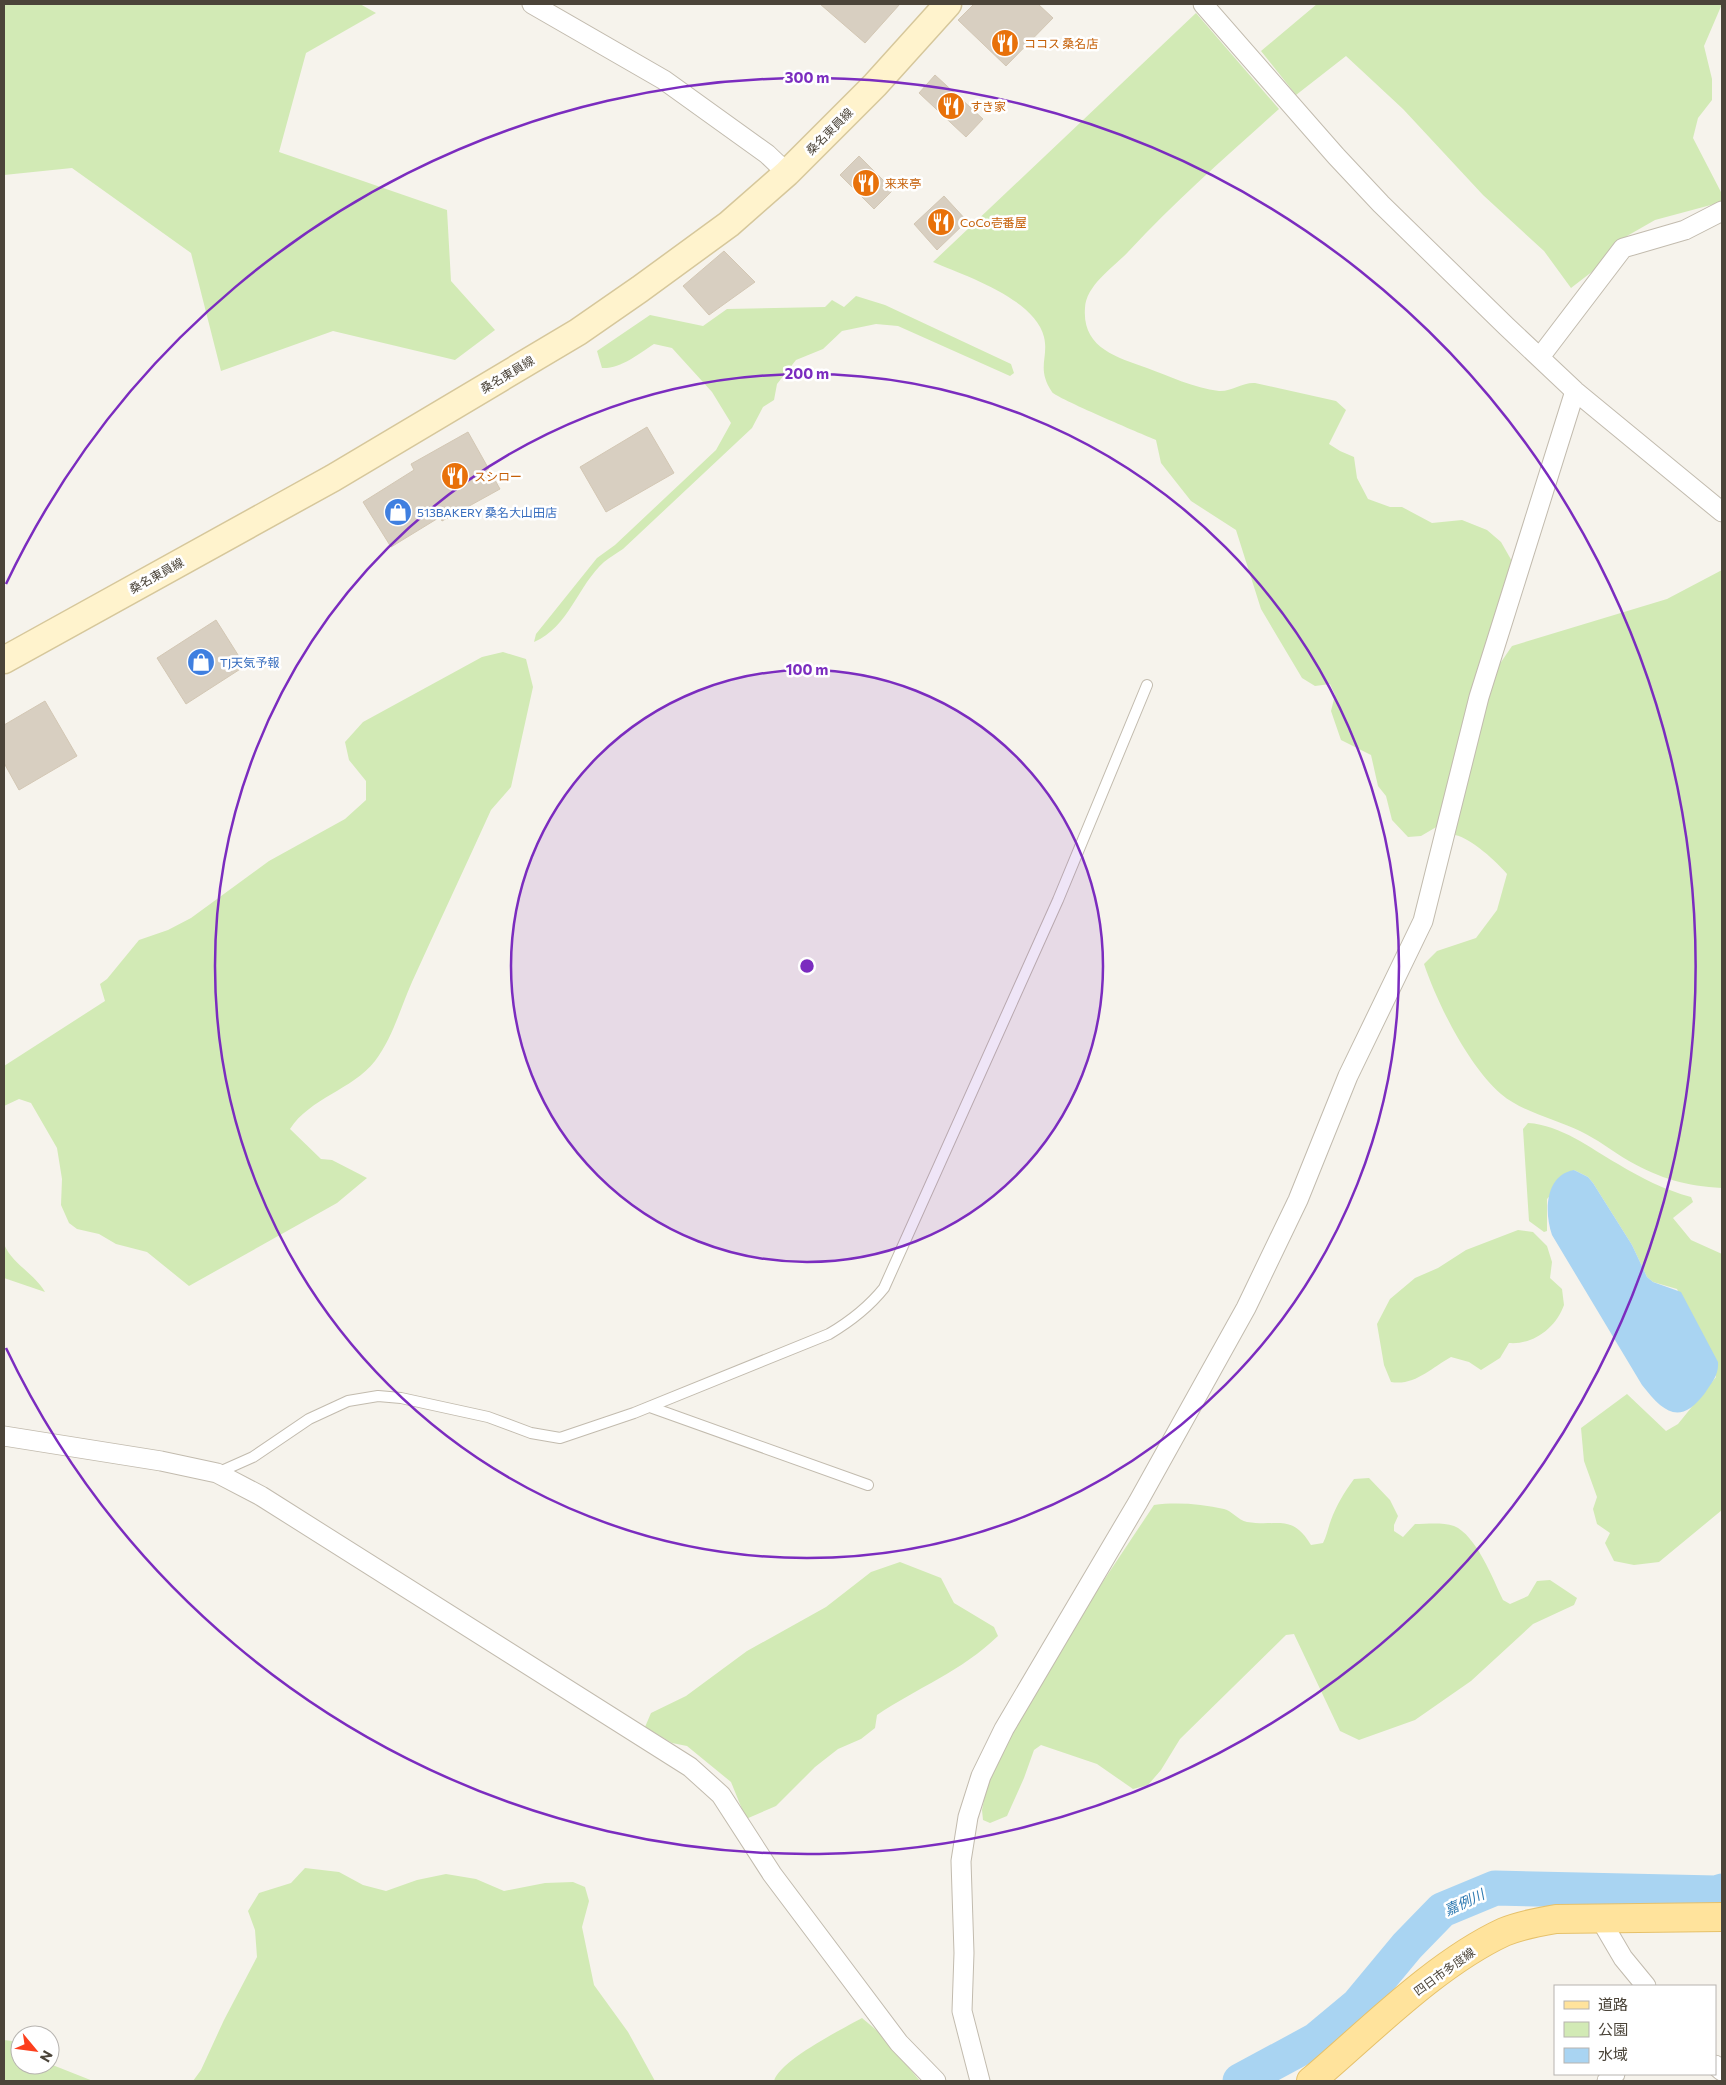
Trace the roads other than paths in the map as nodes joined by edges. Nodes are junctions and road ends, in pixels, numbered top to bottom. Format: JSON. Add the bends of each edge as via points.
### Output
{"nodes":[{"id":1,"x":532,"y":4,"type":"edge"},
{"id":2,"x":948,"y":4,"type":"edge"},
{"id":3,"x":1203,"y":4,"type":"edge"},
{"id":4,"x":787,"y":173,"type":"junction"},
{"id":5,"x":1722,"y":211,"type":"edge"},
{"id":6,"x":1540,"y":357,"type":"junction"},
{"id":7,"x":1575,"y":391,"type":"junction"},
{"id":8,"x":1722,"y":512,"type":"edge"},
{"id":9,"x":4,"y":660,"type":"edge"},
{"id":10,"x":1148,"y":686,"type":"dead end"},
{"id":11,"x":650,"y":1407,"type":"junction"},
{"id":12,"x":4,"y":1436,"type":"edge"},
{"id":13,"x":217,"y":1473,"type":"junction"},
{"id":14,"x":868,"y":1485,"type":"dead end"},
{"id":15,"x":1599,"y":1917,"type":"junction"},
{"id":16,"x":1722,"y":1917,"type":"edge"},
{"id":17,"x":1645,"y":1985,"type":"edge"},
{"id":18,"x":936,"y":2081,"type":"edge"},
{"id":19,"x":980,"y":2081,"type":"edge"},
{"id":20,"x":1311,"y":2081,"type":"edge"}],
"edges":[{"from":1,"to":4,"type":"street","via":[[664,80],[767,154]]},
{"from":2,"to":4,"type":"main road","name":"桑名東員線","via":[[875,85]]},
{"from":3,"to":6,"type":"street","via":[[1381,204]]},
{"from":4,"to":9,"type":"main road","name":"桑名東員線","via":[[729,224],[578,332],[333,478]]},
{"from":5,"to":6,"type":"street","via":[[1685,230],[1623,248]]},
{"from":6,"to":7,"type":"street"},
{"from":7,"to":8,"type":"street"},
{"from":7,"to":19,"type":"street","via":[[1479,697],[1423,921],[1348,1076],[1298,1200],[1246,1308],[1138,1502],[1004,1729],[981,1776],[968,1817],[962,1861],[962,2011]]},
{"from":10,"to":11,"type":"lane","via":[[1058,900],[884,1288],[853,1320],[829,1334]]},
{"from":11,"to":13,"type":"lane","via":[[560,1438],[531,1433],[488,1417],[378,1396],[348,1401],[309,1419],[253,1457]]},
{"from":11,"to":14,"type":"lane"},
{"from":12,"to":13,"type":"street"},
{"from":13,"to":18,"type":"street","via":[[261,1496],[690,1767],[721,1795],[772,1874],[899,2043]]},
{"from":15,"to":16,"type":"main road","name":"四日市多度線"},
{"from":15,"to":17,"type":"street","via":[[1623,1958]]},
{"from":15,"to":20,"type":"main road","name":"四日市多度線","via":[[1556,1918],[1529,1924],[1487,1941],[1432,1978]]}]}
